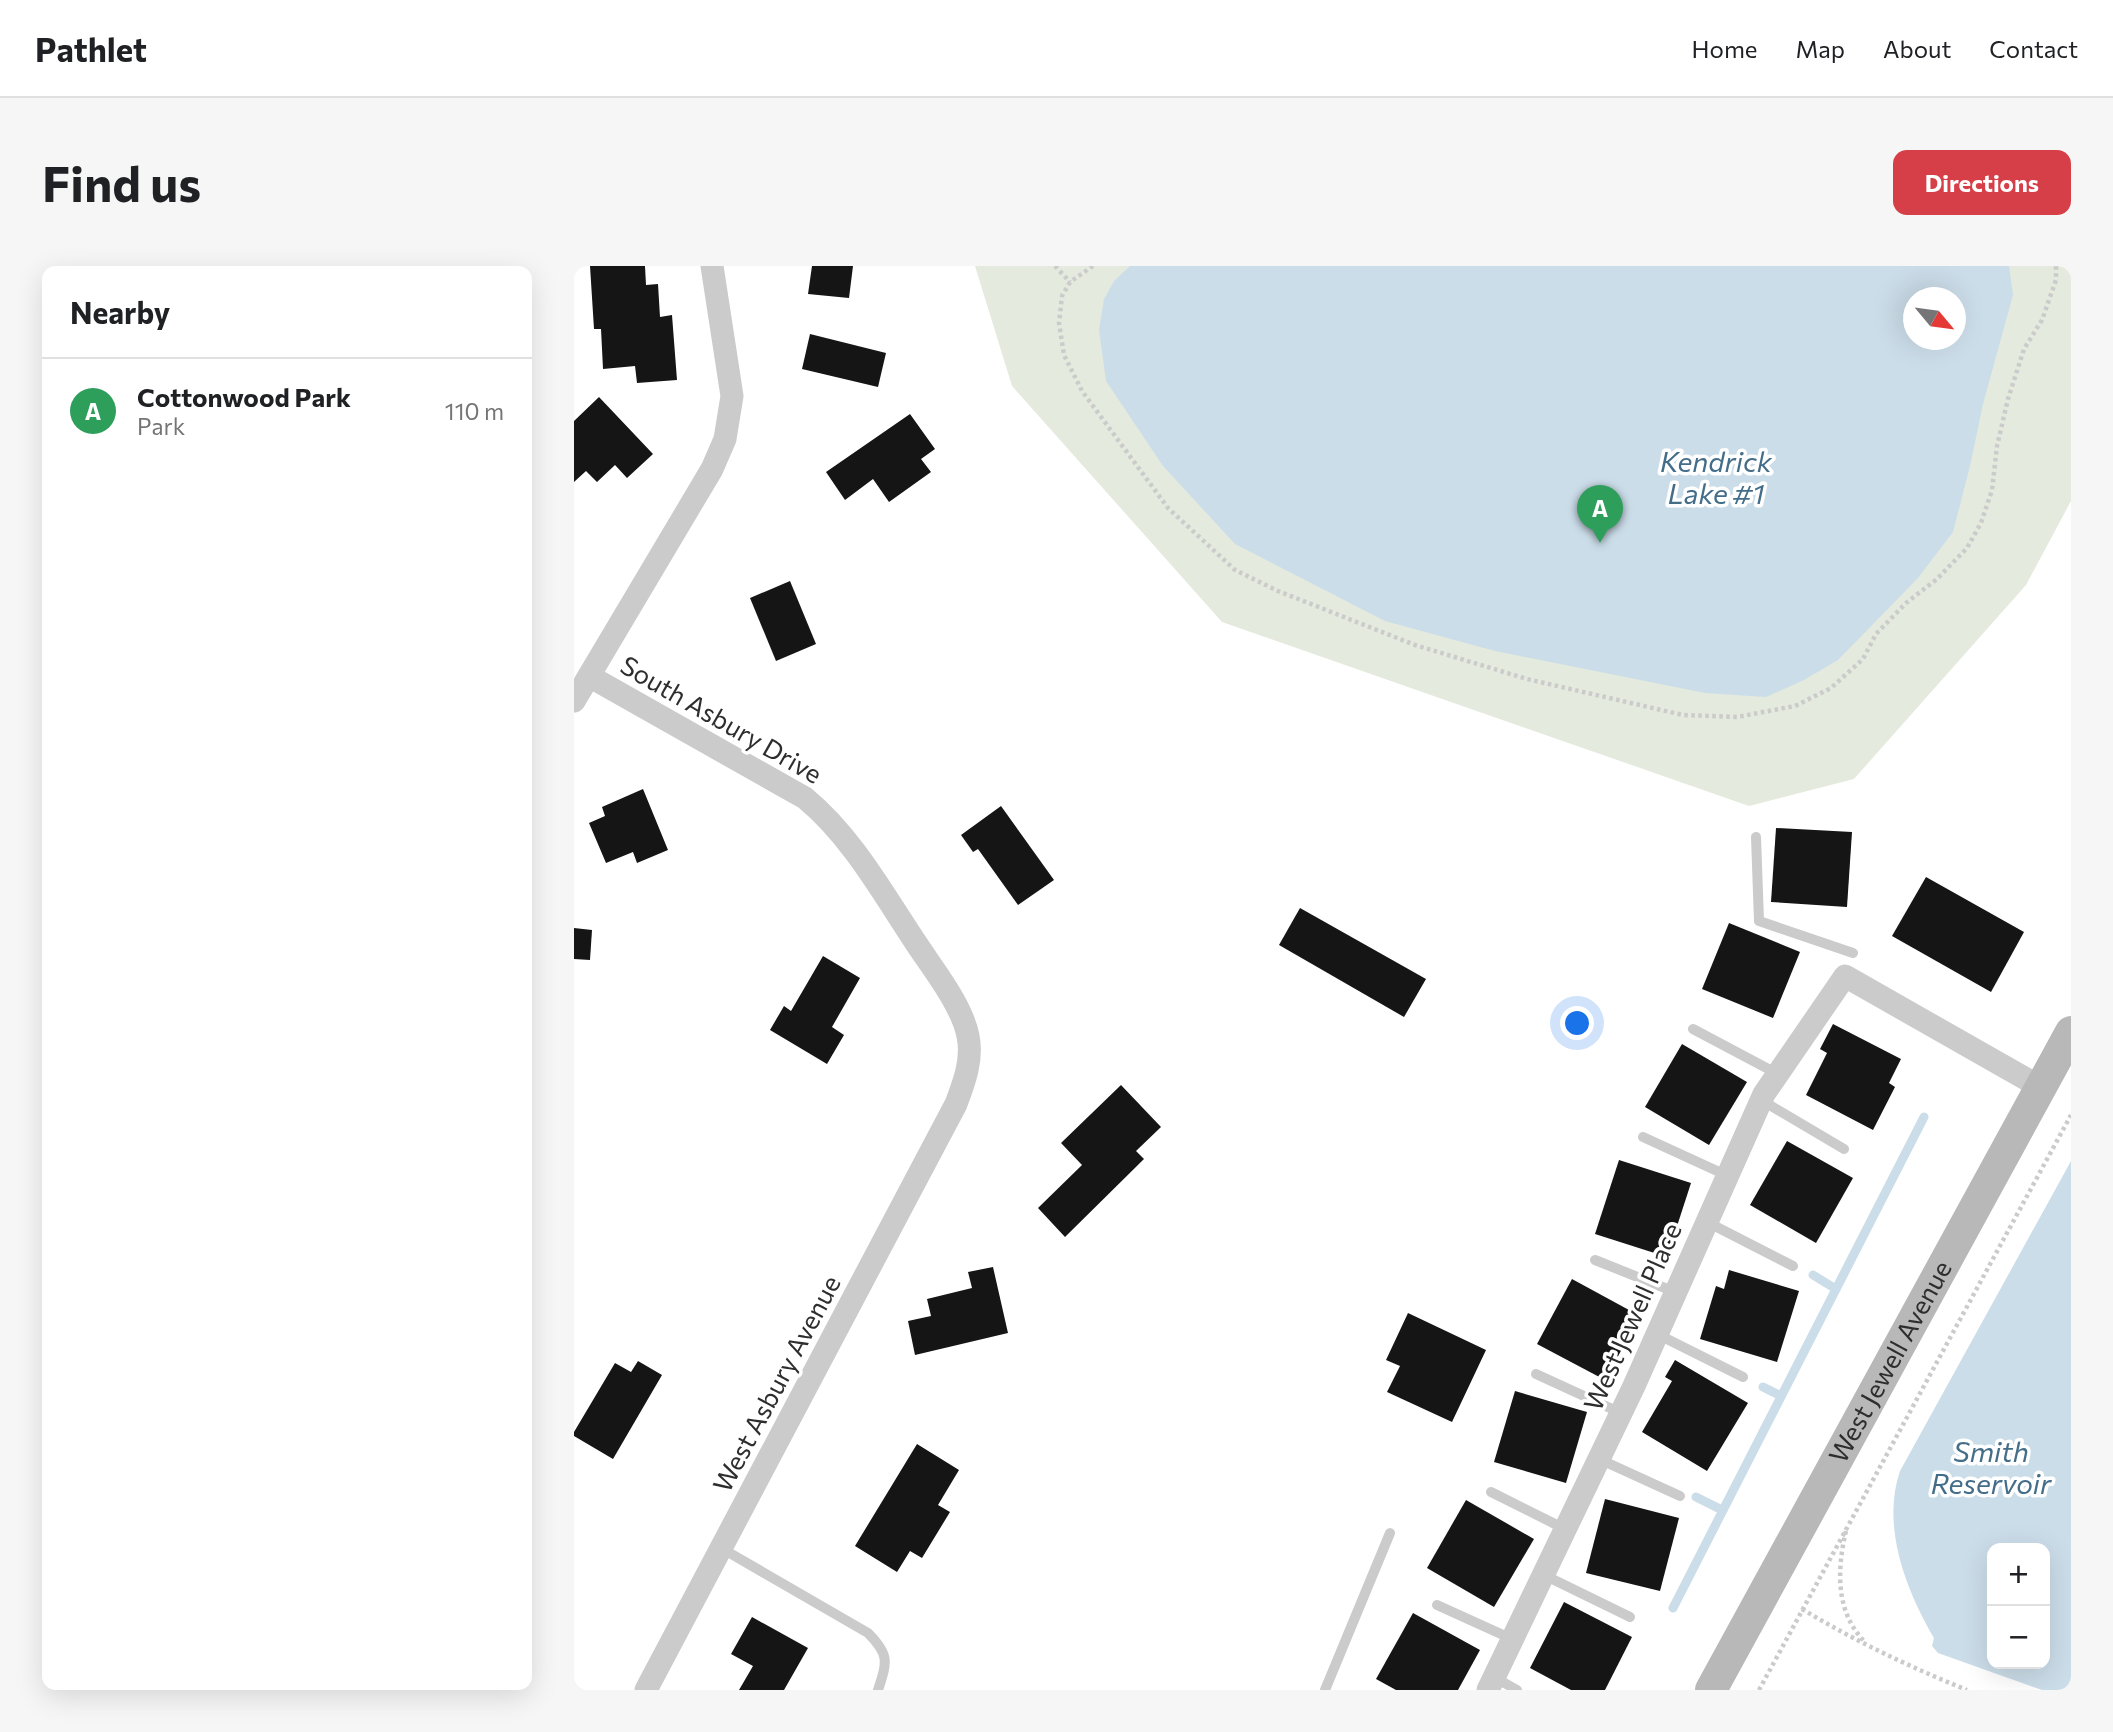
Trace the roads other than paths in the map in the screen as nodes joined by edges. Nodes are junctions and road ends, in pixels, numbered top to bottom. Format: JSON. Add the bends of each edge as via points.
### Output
{"nodes":[{"id":1,"x":712,"y":266,"type":"edge"},
{"id":2,"x":589,"y":676,"type":"junction"},
{"id":3,"x":574,"y":701,"type":"edge"},
{"id":4,"x":1756,"y":836,"type":"dead end"},
{"id":5,"x":1853,"y":953,"type":"dead end"},
{"id":6,"x":1693,"y":1029,"type":"dead end"},
{"id":7,"x":2071,"y":1032,"type":"edge"},
{"id":8,"x":1778,"y":1073,"type":"junction"},
{"id":9,"x":2040,"y":1087,"type":"junction"},
{"id":10,"x":1761,"y":1100,"type":"junction"},
{"id":11,"x":956,"y":1104,"type":"joint"},
{"id":12,"x":1643,"y":1137,"type":"dead end"},
{"id":13,"x":1844,"y":1149,"type":"dead end"},
{"id":14,"x":1728,"y":1176,"type":"junction"},
{"id":15,"x":1707,"y":1222,"type":"junction"},
{"id":16,"x":1595,"y":1260,"type":"dead end"},
{"id":17,"x":1793,"y":1266,"type":"dead end"},
{"id":18,"x":1675,"y":1293,"type":"junction"},
{"id":19,"x":1657,"y":1334,"type":"junction"},
{"id":20,"x":1536,"y":1374,"type":"dead end"},
{"id":21,"x":1743,"y":1377,"type":"dead end"},
{"id":22,"x":1621,"y":1413,"type":"junction"},
{"id":23,"x":1599,"y":1459,"type":"junction"},
{"id":24,"x":1491,"y":1492,"type":"dead end"},
{"id":25,"x":1680,"y":1496,"type":"dead end"},
{"id":26,"x":1565,"y":1528,"type":"junction"},
{"id":27,"x":1390,"y":1533,"type":"dead end"},
{"id":28,"x":721,"y":1548,"type":"junction"},
{"id":29,"x":1544,"y":1575,"type":"junction"},
{"id":30,"x":1437,"y":1605,"type":"dead end"},
{"id":31,"x":1630,"y":1617,"type":"dead end"},
{"id":32,"x":1512,"y":1639,"type":"junction"},
{"id":33,"x":1491,"y":1683,"type":"edge"},
{"id":34,"x":646,"y":1690,"type":"edge"},
{"id":35,"x":878,"y":1690,"type":"edge"},
{"id":36,"x":1325,"y":1690,"type":"edge"},
{"id":37,"x":1517,"y":1690,"type":"edge"},
{"id":38,"x":1711,"y":1690,"type":"edge"}],
"edges":[{"from":1,"to":2,"type":"street","via":[[732,396],[725,439],[712,469]]},
{"from":2,"to":3,"type":"street"},
{"from":2,"to":11,"type":"street","name":"South Asbury Drive","via":[[805,798],[842,834],[960,1015],[969,1056]]},
{"from":4,"to":5,"type":"lane","via":[[1759,921]]},
{"from":6,"to":8,"type":"lane"},
{"from":7,"to":9,"type":"main road","name":"West Jewell Avenue"},
{"from":8,"to":9,"type":"street","name":"West Jewell Place","via":[[1845,976]]},
{"from":8,"to":10,"type":"street","name":"West Jewell Place"},
{"from":9,"to":38,"type":"main road","name":"West Jewell Avenue"},
{"from":10,"to":13,"type":"lane"},
{"from":10,"to":14,"type":"street","name":"West Jewell Place"},
{"from":11,"to":28,"type":"street","name":"West Asbury Avenue"},
{"from":12,"to":14,"type":"lane"},
{"from":14,"to":15,"type":"street","name":"West Jewell Place"},
{"from":15,"to":17,"type":"lane"},
{"from":15,"to":18,"type":"street","name":"West Jewell Place"},
{"from":16,"to":18,"type":"lane"},
{"from":18,"to":19,"type":"street","name":"West Jewell Place"},
{"from":19,"to":21,"type":"lane"},
{"from":19,"to":22,"type":"street","name":"West Jewell Place"},
{"from":20,"to":22,"type":"lane"},
{"from":22,"to":23,"type":"street","name":"West Jewell Place"},
{"from":23,"to":25,"type":"lane"},
{"from":23,"to":26,"type":"street","name":"West Jewell Place"},
{"from":24,"to":26,"type":"lane"},
{"from":26,"to":29,"type":"street","name":"West Jewell Place"},
{"from":27,"to":36,"type":"lane"},
{"from":28,"to":34,"type":"street","name":"West Asbury Avenue"},
{"from":28,"to":35,"type":"lane","via":[[868,1633],[885,1657]]},
{"from":29,"to":31,"type":"lane"},
{"from":29,"to":32,"type":"street","name":"West Jewell Place"},
{"from":30,"to":32,"type":"lane"},
{"from":32,"to":33,"type":"street","name":"West Jewell Place"},
{"from":33,"to":37,"type":"lane"}]}
